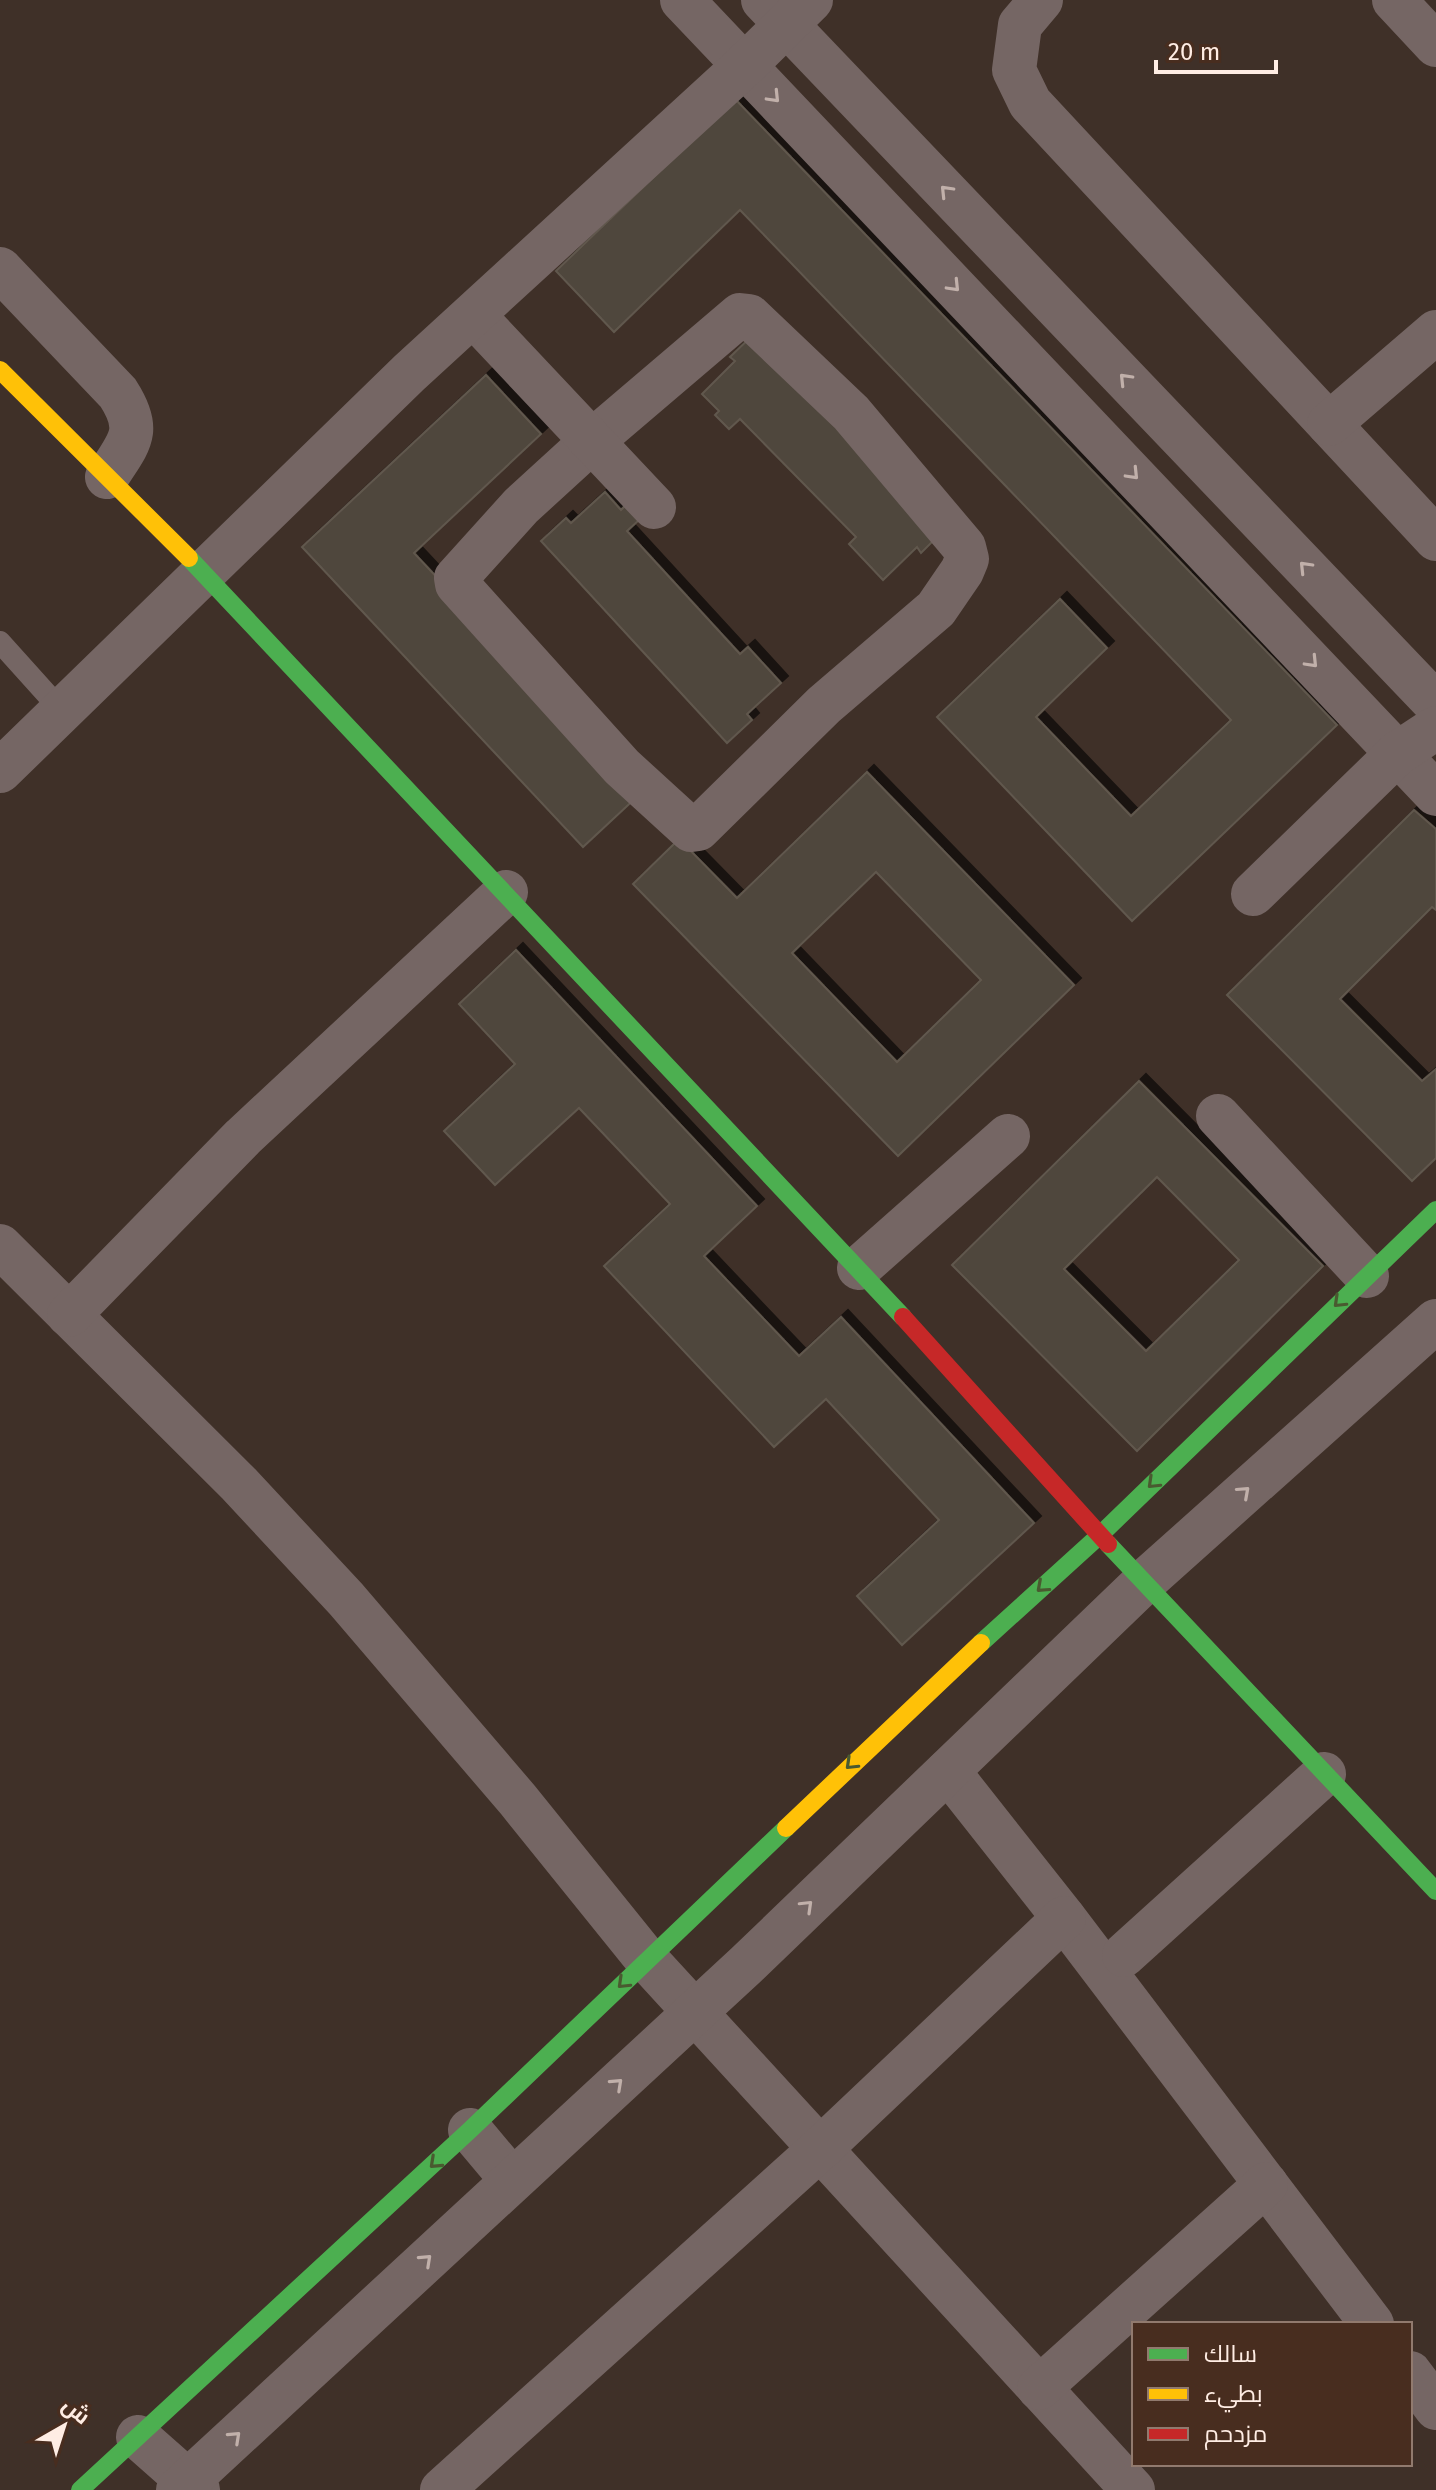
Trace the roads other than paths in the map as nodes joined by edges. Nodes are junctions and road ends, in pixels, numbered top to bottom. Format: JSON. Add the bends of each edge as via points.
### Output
{"nodes":[{"id":1,"x":682,"y":0,"type":"edge"},
{"id":2,"x":1041,"y":0,"type":"edge"},
{"id":3,"x":1394,"y":0,"type":"edge"},
{"id":4,"x":787,"y":8,"type":"edge"},
{"id":5,"x":1436,"y":45,"type":"edge"},
{"id":6,"x":744,"y":66,"type":"junction"},
{"id":7,"x":0,"y":269,"type":"edge"},
{"id":8,"x":474,"y":316,"type":"junction"},
{"id":9,"x":1436,"y":332,"type":"edge"},
{"id":10,"x":0,"y":370,"type":"edge"},
{"id":11,"x":1329,"y":424,"type":"junction"},
{"id":12,"x":591,"y":442,"type":"junction"},
{"id":13,"x":107,"y":477,"type":"junction"},
{"id":14,"x":654,"y":507,"type":"dead end"},
{"id":15,"x":1436,"y":539,"type":"edge"},
{"id":16,"x":205,"y":574,"type":"junction"},
{"id":17,"x":0,"y":642,"type":"edge"},
{"id":18,"x":1436,"y":704,"type":"edge"},
{"id":19,"x":62,"y":711,"type":"junction"},
{"id":20,"x":1436,"y":728,"type":"edge"},
{"id":21,"x":1398,"y":753,"type":"junction"},
{"id":22,"x":0,"y":771,"type":"edge"},
{"id":23,"x":1436,"y":794,"type":"edge"},
{"id":24,"x":506,"y":892,"type":"junction"},
{"id":25,"x":1253,"y":894,"type":"dead end"},
{"id":26,"x":1218,"y":1116,"type":"dead end"},
{"id":27,"x":1008,"y":1136,"type":"dead end"},
{"id":28,"x":1436,"y":1210,"type":"edge"},
{"id":29,"x":0,"y":1246,"type":"edge"},
{"id":30,"x":859,"y":1268,"type":"junction"},
{"id":31,"x":1367,"y":1276,"type":"junction"},
{"id":32,"x":69,"y":1315,"type":"junction"},
{"id":33,"x":1436,"y":1321,"type":"edge"},
{"id":34,"x":1100,"y":1535,"type":"junction"},
{"id":35,"x":1144,"y":1582,"type":"junction"},
{"id":36,"x":948,"y":1771,"type":"junction"},
{"id":37,"x":1324,"y":1774,"type":"junction"},
{"id":38,"x":1436,"y":1891,"type":"edge"},
{"id":39,"x":1064,"y":1918,"type":"junction"},
{"id":40,"x":1124,"y":1955,"type":"dead end"},
{"id":41,"x":647,"y":1960,"type":"junction"},
{"id":42,"x":695,"y":2012,"type":"junction"},
{"id":43,"x":470,"y":2130,"type":"junction"},
{"id":44,"x":820,"y":2149,"type":"junction"},
{"id":45,"x":512,"y":2180,"type":"junction"},
{"id":46,"x":1266,"y":2184,"type":"junction"},
{"id":47,"x":1370,"y":2322,"type":"edge"},
{"id":48,"x":1412,"y":2376,"type":"edge"},
{"id":49,"x":1039,"y":2388,"type":"junction"},
{"id":50,"x":1436,"y":2408,"type":"edge"},
{"id":51,"x":138,"y":2437,"type":"junction"},
{"id":52,"x":188,"y":2487,"type":"edge"},
{"id":53,"x":80,"y":2490,"type":"edge"},
{"id":54,"x":442,"y":2490,"type":"edge"},
{"id":55,"x":1133,"y":2490,"type":"edge"}],
"edges":[{"from":1,"to":6,"type":"street"},
{"from":2,"to":11,"type":"street","via":[[1020,25],[1014,70],[1030,103]]},
{"from":3,"to":5,"type":"street"},
{"from":4,"to":6,"type":"street"},
{"from":18,"to":4,"type":"street","one_way":true},
{"from":6,"to":8,"type":"street"},
{"from":6,"to":21,"type":"street","one_way":true},
{"from":7,"to":13,"type":"street","via":[[130,411],[133,432]]},
{"from":8,"to":12,"type":"street"},
{"from":8,"to":16,"type":"street"},
{"from":9,"to":11,"type":"street"},
{"from":10,"to":13,"type":"street"},
{"from":11,"to":15,"type":"street"},
{"from":12,"to":12,"type":"street","via":[[732,320],[749,316],[851,413],[964,547],[962,571],[936,609],[824,705],[698,829],[686,827],[622,767],[457,584],[459,573],[521,506]]},
{"from":12,"to":14,"type":"street"},
{"from":13,"to":16,"type":"street"},
{"from":16,"to":19,"type":"street"},
{"from":16,"to":24,"type":"street"},
{"from":17,"to":19,"type":"lane"},
{"from":19,"to":22,"type":"street"},
{"from":20,"to":21,"type":"street"},
{"from":21,"to":23,"type":"street"},
{"from":21,"to":25,"type":"street"},
{"from":24,"to":30,"type":"street"},
{"from":24,"to":32,"type":"street","via":[[243,1137]]},
{"from":26,"to":31,"type":"street"},
{"from":27,"to":30,"type":"street"},
{"from":28,"to":31,"type":"street"},
{"from":29,"to":32,"type":"street"},
{"from":30,"to":34,"type":"street"},
{"from":31,"to":34,"type":"street","one_way":true},
{"from":32,"to":41,"type":"street","via":[[346,1599]]},
{"from":35,"to":33,"type":"street","one_way":true},
{"from":34,"to":35,"type":"street"},
{"from":34,"to":41,"type":"street","one_way":true},
{"from":35,"to":36,"type":"street"},
{"from":35,"to":37,"type":"street"},
{"from":36,"to":39,"type":"street"},
{"from":42,"to":36,"type":"street","one_way":true},
{"from":37,"to":38,"type":"street"},
{"from":37,"to":40,"type":"street"},
{"from":39,"to":44,"type":"street"},
{"from":39,"to":46,"type":"street"},
{"from":41,"to":42,"type":"street"},
{"from":41,"to":43,"type":"street","one_way":true},
{"from":42,"to":44,"type":"street"},
{"from":45,"to":42,"type":"street","one_way":true},
{"from":43,"to":45,"type":"street"},
{"from":43,"to":51,"type":"street","one_way":true},
{"from":44,"to":49,"type":"street"},
{"from":44,"to":54,"type":"street"},
{"from":52,"to":45,"type":"street","one_way":true},
{"from":46,"to":47,"type":"street"},
{"from":46,"to":49,"type":"street"},
{"from":48,"to":50,"type":"street"},
{"from":49,"to":55,"type":"street"},
{"from":51,"to":52,"type":"street"},
{"from":51,"to":53,"type":"street"}]}
